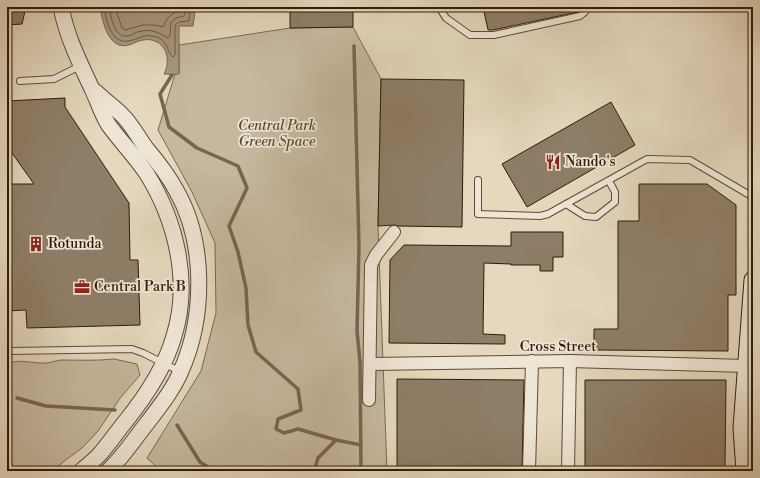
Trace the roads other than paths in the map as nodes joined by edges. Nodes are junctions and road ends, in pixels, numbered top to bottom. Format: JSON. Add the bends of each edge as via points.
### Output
{"nodes":[{"id":1,"x":61,"y":7,"type":"edge"},
{"id":2,"x":438,"y":7,"type":"edge"},
{"id":3,"x":586,"y":7,"type":"edge"},
{"id":4,"x":80,"y":66,"type":"junction"},
{"id":5,"x":20,"y":81,"type":"dead end"},
{"id":6,"x":93,"y":90,"type":"junction"},
{"id":7,"x":478,"y":180,"type":"dead end"},
{"id":8,"x":608,"y":180,"type":"junction"},
{"id":9,"x":753,"y":197,"type":"edge"},
{"id":10,"x":566,"y":204,"type":"junction"},
{"id":11,"x":394,"y":232,"type":"dead end"},
{"id":12,"x":753,"y":280,"type":"edge"},
{"id":13,"x":7,"y":353,"type":"edge"},
{"id":14,"x":532,"y":361,"type":"junction"},
{"id":15,"x":570,"y":361,"type":"junction"},
{"id":16,"x":164,"y":363,"type":"junction"},
{"id":17,"x":370,"y":364,"type":"junction"},
{"id":18,"x":746,"y":366,"type":"junction"},
{"id":19,"x":181,"y":372,"type":"junction"},
{"id":20,"x":369,"y":400,"type":"dead end"},
{"id":21,"x":81,"y":471,"type":"edge"},
{"id":22,"x":108,"y":471,"type":"edge"},
{"id":23,"x":530,"y":471,"type":"edge"},
{"id":24,"x":568,"y":471,"type":"edge"},
{"id":25,"x":745,"y":471,"type":"edge"}],
"edges":[{"from":1,"to":4,"type":"street","via":[[64,25]]},
{"from":2,"to":3,"type":"lane","via":[[446,18],[470,35],[494,35],[580,16]]},
{"from":4,"to":5,"type":"lane","via":[[54,79]]},
{"from":4,"to":6,"type":"street"},
{"from":6,"to":16,"type":"street","via":[[107,122],[157,192],[176,245],[181,273],[180,314]]},
{"from":6,"to":19,"type":"street","via":[[122,115],[166,174],[177,191],[192,231],[199,273],[199,294],[193,336]]},
{"from":7,"to":10,"type":"lane","via":[[478,214],[540,216]]},
{"from":8,"to":9,"type":"lane","via":[[647,159],[690,160]]},
{"from":8,"to":10,"type":"lane"},
{"from":8,"to":10,"type":"lane","via":[[615,192],[615,202],[596,217],[585,216]]},
{"from":11,"to":17,"type":"street","via":[[376,255],[371,266]]},
{"from":12,"to":18,"type":"main road"},
{"from":13,"to":16,"type":"lane","via":[[124,348],[143,352]]},
{"from":14,"to":15,"type":"street","name":"Cross Street"},
{"from":14,"to":17,"type":"street","name":"Cross Street"},
{"from":14,"to":23,"type":"street"},
{"from":15,"to":18,"type":"street","name":"Cross Street"},
{"from":15,"to":24,"type":"street"},
{"from":16,"to":19,"type":"lane"},
{"from":16,"to":21,"type":"street","via":[[148,392],[130,416],[99,454]]},
{"from":17,"to":20,"type":"street"},
{"from":18,"to":25,"type":"main road","via":[[742,428]]},
{"from":19,"to":22,"type":"street","via":[[164,400]]}]}
